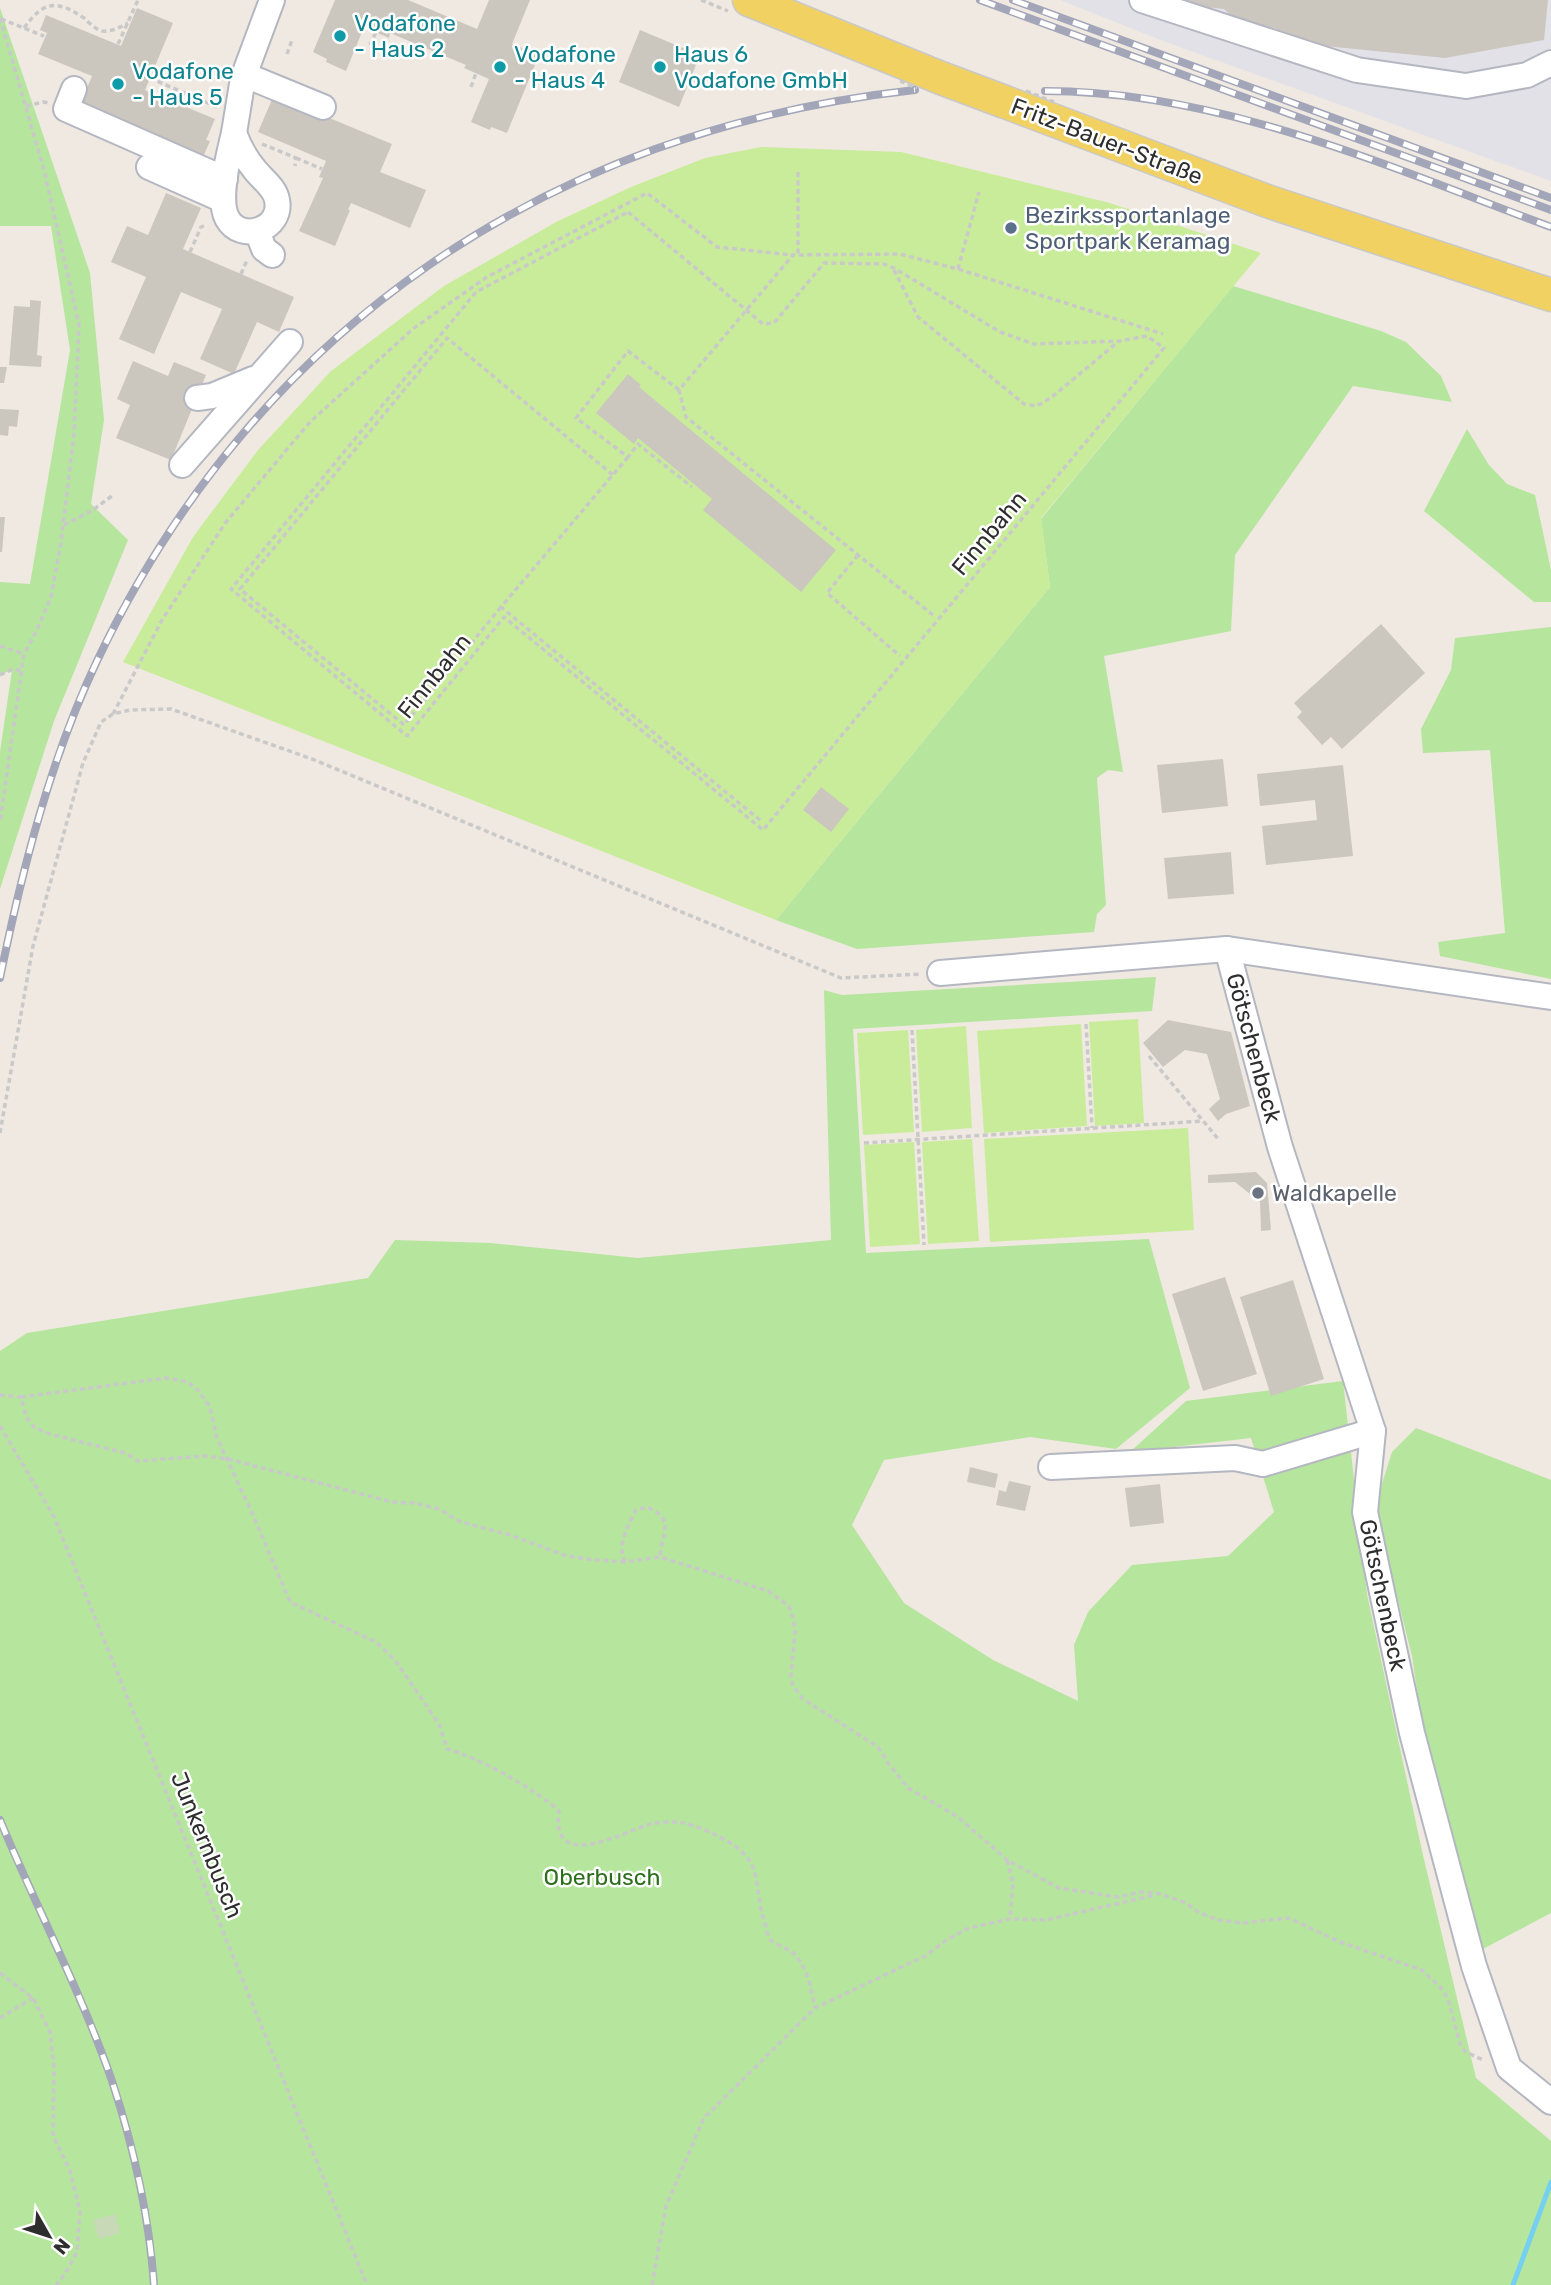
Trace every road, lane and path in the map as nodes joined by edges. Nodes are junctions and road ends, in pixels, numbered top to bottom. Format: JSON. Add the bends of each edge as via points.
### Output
{"nodes":[{"id":1,"x":138,"y":0,"type":"edge"},
{"id":2,"x":272,"y":0,"type":"edge"},
{"id":3,"x":748,"y":0,"type":"edge"},
{"id":4,"x":1142,"y":0,"type":"edge"},
{"id":5,"x":128,"y":23,"type":"junction"},
{"id":6,"x":24,"y":28,"type":"junction"},
{"id":7,"x":376,"y":32,"type":"dead end"},
{"id":8,"x":44,"y":36,"type":"dead end"},
{"id":9,"x":263,"y":37,"type":"junction"},
{"id":10,"x":292,"y":40,"type":"dead end"},
{"id":11,"x":118,"y":44,"type":"dead end"},
{"id":12,"x":370,"y":44,"type":"dead end"},
{"id":13,"x":1551,"y":63,"type":"edge"},
{"id":14,"x":476,"y":74,"type":"dead end"},
{"id":15,"x":239,"y":75,"type":"junction"},
{"id":16,"x":150,"y":78,"type":"dead end"},
{"id":17,"x":690,"y":79,"type":"dead end"},
{"id":18,"x":471,"y":87,"type":"dead end"},
{"id":19,"x":75,"y":89,"type":"dead end"},
{"id":20,"x":713,"y":89,"type":"dead end"},
{"id":21,"x":323,"y":107,"type":"dead end"},
{"id":22,"x":235,"y":124,"type":"junction"},
{"id":23,"x":296,"y":158,"type":"junction"},
{"id":24,"x":295,"y":166,"type":"dead end"},
{"id":25,"x":149,"y":167,"type":"dead end"},
{"id":26,"x":322,"y":169,"type":"dead end"},
{"id":27,"x":798,"y":172,"type":"dead end"},
{"id":28,"x":979,"y":192,"type":"dead end"},
{"id":29,"x":225,"y":199,"type":"junction"},
{"id":30,"x":257,"y":231,"type":"junction"},
{"id":31,"x":190,"y":252,"type":"dead end"},
{"id":32,"x":272,"y":255,"type":"dead end"},
{"id":33,"x":796,"y":255,"type":"junction"},
{"id":34,"x":894,"y":268,"type":"junction"},
{"id":35,"x":958,"y":270,"type":"junction"},
{"id":36,"x":1551,"y":295,"type":"edge"},
{"id":37,"x":746,"y":310,"type":"junction"},
{"id":38,"x":1163,"y":334,"type":"dead end"},
{"id":39,"x":1120,"y":341,"type":"junction"},
{"id":40,"x":290,"y":342,"type":"dead end"},
{"id":41,"x":263,"y":373,"type":"junction"},
{"id":42,"x":679,"y":390,"type":"junction"},
{"id":43,"x":197,"y":398,"type":"dead end"},
{"id":44,"x":236,"y":404,"type":"junction"},
{"id":45,"x":180,"y":439,"type":"dead end"},
{"id":46,"x":628,"y":457,"type":"junction"},
{"id":47,"x":182,"y":465,"type":"dead end"},
{"id":48,"x":613,"y":475,"type":"junction"},
{"id":49,"x":692,"y":487,"type":"dead end"},
{"id":50,"x":113,"y":495,"type":"dead end"},
{"id":51,"x":63,"y":525,"type":"junction"},
{"id":52,"x":858,"y":555,"type":"junction"},
{"id":53,"x":501,"y":607,"type":"junction"},
{"id":54,"x":933,"y":615,"type":"dead end"},
{"id":55,"x":0,"y":646,"type":"edge"},
{"id":56,"x":23,"y":654,"type":"junction"},
{"id":57,"x":901,"y":656,"type":"dead end"},
{"id":58,"x":22,"y":671,"type":"junction"},
{"id":59,"x":0,"y":676,"type":"edge"},
{"id":60,"x":113,"y":714,"type":"junction"},
{"id":61,"x":761,"y":821,"type":"dead end"},
{"id":62,"x":0,"y":822,"type":"edge"},
{"id":63,"x":1227,"y":949,"type":"junction"},
{"id":64,"x":940,"y":973,"type":"joint"},
{"id":65,"x":1551,"y":997,"type":"edge"},
{"id":66,"x":1086,"y":1024,"type":"dead end"},
{"id":67,"x":912,"y":1030,"type":"dead end"},
{"id":68,"x":1149,"y":1056,"type":"dead end"},
{"id":69,"x":1203,"y":1121,"type":"junction"},
{"id":70,"x":1092,"y":1128,"type":"junction"},
{"id":71,"x":0,"y":1133,"type":"edge"},
{"id":72,"x":919,"y":1139,"type":"junction"},
{"id":73,"x":1219,"y":1140,"type":"dead end"},
{"id":74,"x":864,"y":1143,"type":"dead end"},
{"id":75,"x":924,"y":1245,"type":"dead end"},
{"id":76,"x":0,"y":1395,"type":"edge"},
{"id":77,"x":21,"y":1397,"type":"junction"},
{"id":78,"x":0,"y":1426,"type":"edge"},
{"id":79,"x":1373,"y":1431,"type":"junction"},
{"id":80,"x":228,"y":1459,"type":"junction"},
{"id":81,"x":1051,"y":1467,"type":"dead end"},
{"id":82,"x":660,"y":1557,"type":"junction"},
{"id":83,"x":625,"y":1562,"type":"junction"},
{"id":84,"x":1007,"y":1860,"type":"junction"},
{"id":85,"x":1161,"y":1894,"type":"junction"},
{"id":86,"x":1010,"y":1919,"type":"junction"},
{"id":87,"x":0,"y":1973,"type":"edge"},
{"id":88,"x":33,"y":1998,"type":"junction"},
{"id":89,"x":815,"y":2008,"type":"junction"},
{"id":90,"x":0,"y":2018,"type":"edge"},
{"id":91,"x":1509,"y":2068,"type":"junction"},
{"id":92,"x":1551,"y":2102,"type":"edge"},
{"id":93,"x":56,"y":2285,"type":"edge"},
{"id":94,"x":367,"y":2285,"type":"edge"},
{"id":95,"x":652,"y":2285,"type":"edge"}],
"edges":[{"from":1,"to":5,"type":"path"},
{"from":2,"to":9,"type":"street"},
{"from":3,"to":36,"type":"main road","name":"Fritz-Bauer-Straße","bridge":true,"via":[[1267,201]]},
{"from":4,"to":13,"type":"street","via":[[1357,70],[1466,86],[1527,75]]},
{"from":5,"to":6,"type":"path","via":[[97,29],[71,6],[57,1],[44,5]]},
{"from":5,"to":11,"type":"path"},
{"from":6,"to":8,"type":"path"},
{"from":6,"to":51,"type":"path","via":[[0,18],[44,170],[79,325],[74,433]]},
{"from":7,"to":12,"type":"path"},
{"from":9,"to":10,"type":"path"},
{"from":9,"to":15,"type":"street"},
{"from":14,"to":18,"type":"path"},
{"from":15,"to":21,"type":"street"},
{"from":15,"to":22,"type":"street"},
{"from":16,"to":22,"type":"path"},
{"from":17,"to":20,"type":"path"},
{"from":19,"to":29,"type":"street","via":[[66,109]]},
{"from":22,"to":23,"type":"path"},
{"from":22,"to":29,"type":"street"},
{"from":22,"to":30,"type":"street","via":[[240,149],[277,197],[276,215]]},
{"from":23,"to":24,"type":"path"},
{"from":23,"to":26,"type":"path"},
{"from":25,"to":29,"type":"street"},
{"from":27,"to":33,"type":"path"},
{"from":28,"to":35,"type":"path"},
{"from":29,"to":30,"type":"street","via":[[240,230]]},
{"from":29,"to":31,"type":"path","via":[[201,227]]},
{"from":30,"to":32,"type":"street","via":[[264,250]]},
{"from":33,"to":35,"type":"path","via":[[900,254]]},
{"from":33,"to":37,"type":"path"},
{"from":33,"to":60,"type":"path","via":[[717,247],[647,193],[487,276],[414,328],[310,422],[226,522],[162,621]]},
{"from":34,"to":37,"type":"path","name":"Finnbahn","via":[[824,263],[775,323],[763,324]]},
{"from":34,"to":39,"type":"path","name":"Finnbahn","via":[[1000,332],[1034,344]]},
{"from":34,"to":39,"type":"path","via":[[918,317],[1024,404],[1037,406],[1052,397]]},
{"from":35,"to":38,"type":"path"},
{"from":37,"to":39,"type":"path","name":"Finnbahn","via":[[628,212],[476,292],[231,589],[407,736],[504,617],[763,830],[1164,348],[1147,336]]},
{"from":37,"to":42,"type":"path"},
{"from":40,"to":41,"type":"street"},
{"from":41,"to":43,"type":"street"},
{"from":41,"to":44,"type":"street"},
{"from":42,"to":46,"type":"path","via":[[628,351],[576,418]]},
{"from":42,"to":52,"type":"path","via":[[686,417]]},
{"from":44,"to":45,"type":"street","via":[[210,412],[186,441]]},
{"from":44,"to":47,"type":"street"},
{"from":46,"to":48,"type":"path"},
{"from":46,"to":49,"type":"path","via":[[638,443]]},
{"from":48,"to":53,"type":"path"},
{"from":48,"to":53,"type":"path","via":[[447,338],[240,589],[404,725]]},
{"from":50,"to":51,"type":"path"},
{"from":51,"to":56,"type":"path","via":[[51,597]]},
{"from":52,"to":54,"type":"path"},
{"from":52,"to":57,"type":"path","via":[[827,593]]},
{"from":53,"to":61,"type":"path"},
{"from":55,"to":56,"type":"path"},
{"from":56,"to":58,"type":"path"},
{"from":58,"to":59,"type":"path"},
{"from":58,"to":62,"type":"path"},
{"from":60,"to":64,"type":"path","via":[[171,709],[312,759],[841,978]]},
{"from":60,"to":71,"type":"path","via":[[101,722],[83,763],[36,932]]},
{"from":63,"to":64,"type":"street","name":"Götschenbeck"},
{"from":63,"to":65,"type":"street","name":"Götschenbeck"},
{"from":63,"to":79,"type":"street","name":"Götschenbeck","via":[[1280,1147]]},
{"from":66,"to":70,"type":"path"},
{"from":67,"to":72,"type":"path"},
{"from":68,"to":69,"type":"path"},
{"from":69,"to":70,"type":"path"},
{"from":69,"to":73,"type":"path"},
{"from":70,"to":72,"type":"path"},
{"from":72,"to":74,"type":"path"},
{"from":72,"to":75,"type":"path"},
{"from":76,"to":77,"type":"path"},
{"from":77,"to":80,"type":"path","via":[[26,1417],[35,1427],[125,1453],[138,1461],[205,1456]]},
{"from":77,"to":80,"type":"path","via":[[166,1378],[188,1382],[210,1408]]},
{"from":78,"to":94,"type":"path","name":"Junkernbusch","via":[[54,1517]]},
{"from":79,"to":81,"type":"street","via":[[1263,1464],[1235,1458]]},
{"from":79,"to":91,"type":"street","name":"Götschenbeck","via":[[1367,1525],[1416,1746],[1474,1966]]},
{"from":80,"to":83,"type":"path","via":[[392,1502],[439,1509],[461,1522],[564,1555]]},
{"from":80,"to":89,"type":"path","via":[[290,1602],[376,1642],[395,1660],[439,1724],[447,1749],[471,1755],[546,1800],[559,1811],[561,1837],[590,1846],[649,1825],[680,1822],[712,1833],[749,1858],[771,1940],[795,1955],[808,1976]]},
{"from":82,"to":83,"type":"path"},
{"from":82,"to":83,"type":"path","via":[[666,1523],[661,1513],[647,1507],[636,1510],[629,1523],[622,1556]]},
{"from":82,"to":84,"type":"path","via":[[768,1591],[789,1606],[795,1631],[791,1675],[803,1699],[878,1747],[908,1787],[958,1817]]},
{"from":84,"to":85,"type":"path","via":[[1059,1888],[1118,1897]]},
{"from":84,"to":86,"type":"path","via":[[1013,1883]]},
{"from":85,"to":86,"type":"path","via":[[1046,1920]]},
{"from":85,"to":91,"type":"path","via":[[1218,1920],[1243,1923],[1289,1918],[1340,1942],[1422,1970],[1443,1990],[1461,2047]]},
{"from":86,"to":89,"type":"path","via":[[969,1928],[925,1956]]},
{"from":87,"to":88,"type":"path"},
{"from":88,"to":90,"type":"path"},
{"from":88,"to":93,"type":"path","via":[[50,2032],[53,2136],[71,2170],[80,2211],[77,2252]]},
{"from":89,"to":95,"type":"path","via":[[704,2118],[666,2207]]},
{"from":91,"to":92,"type":"street"}]}
